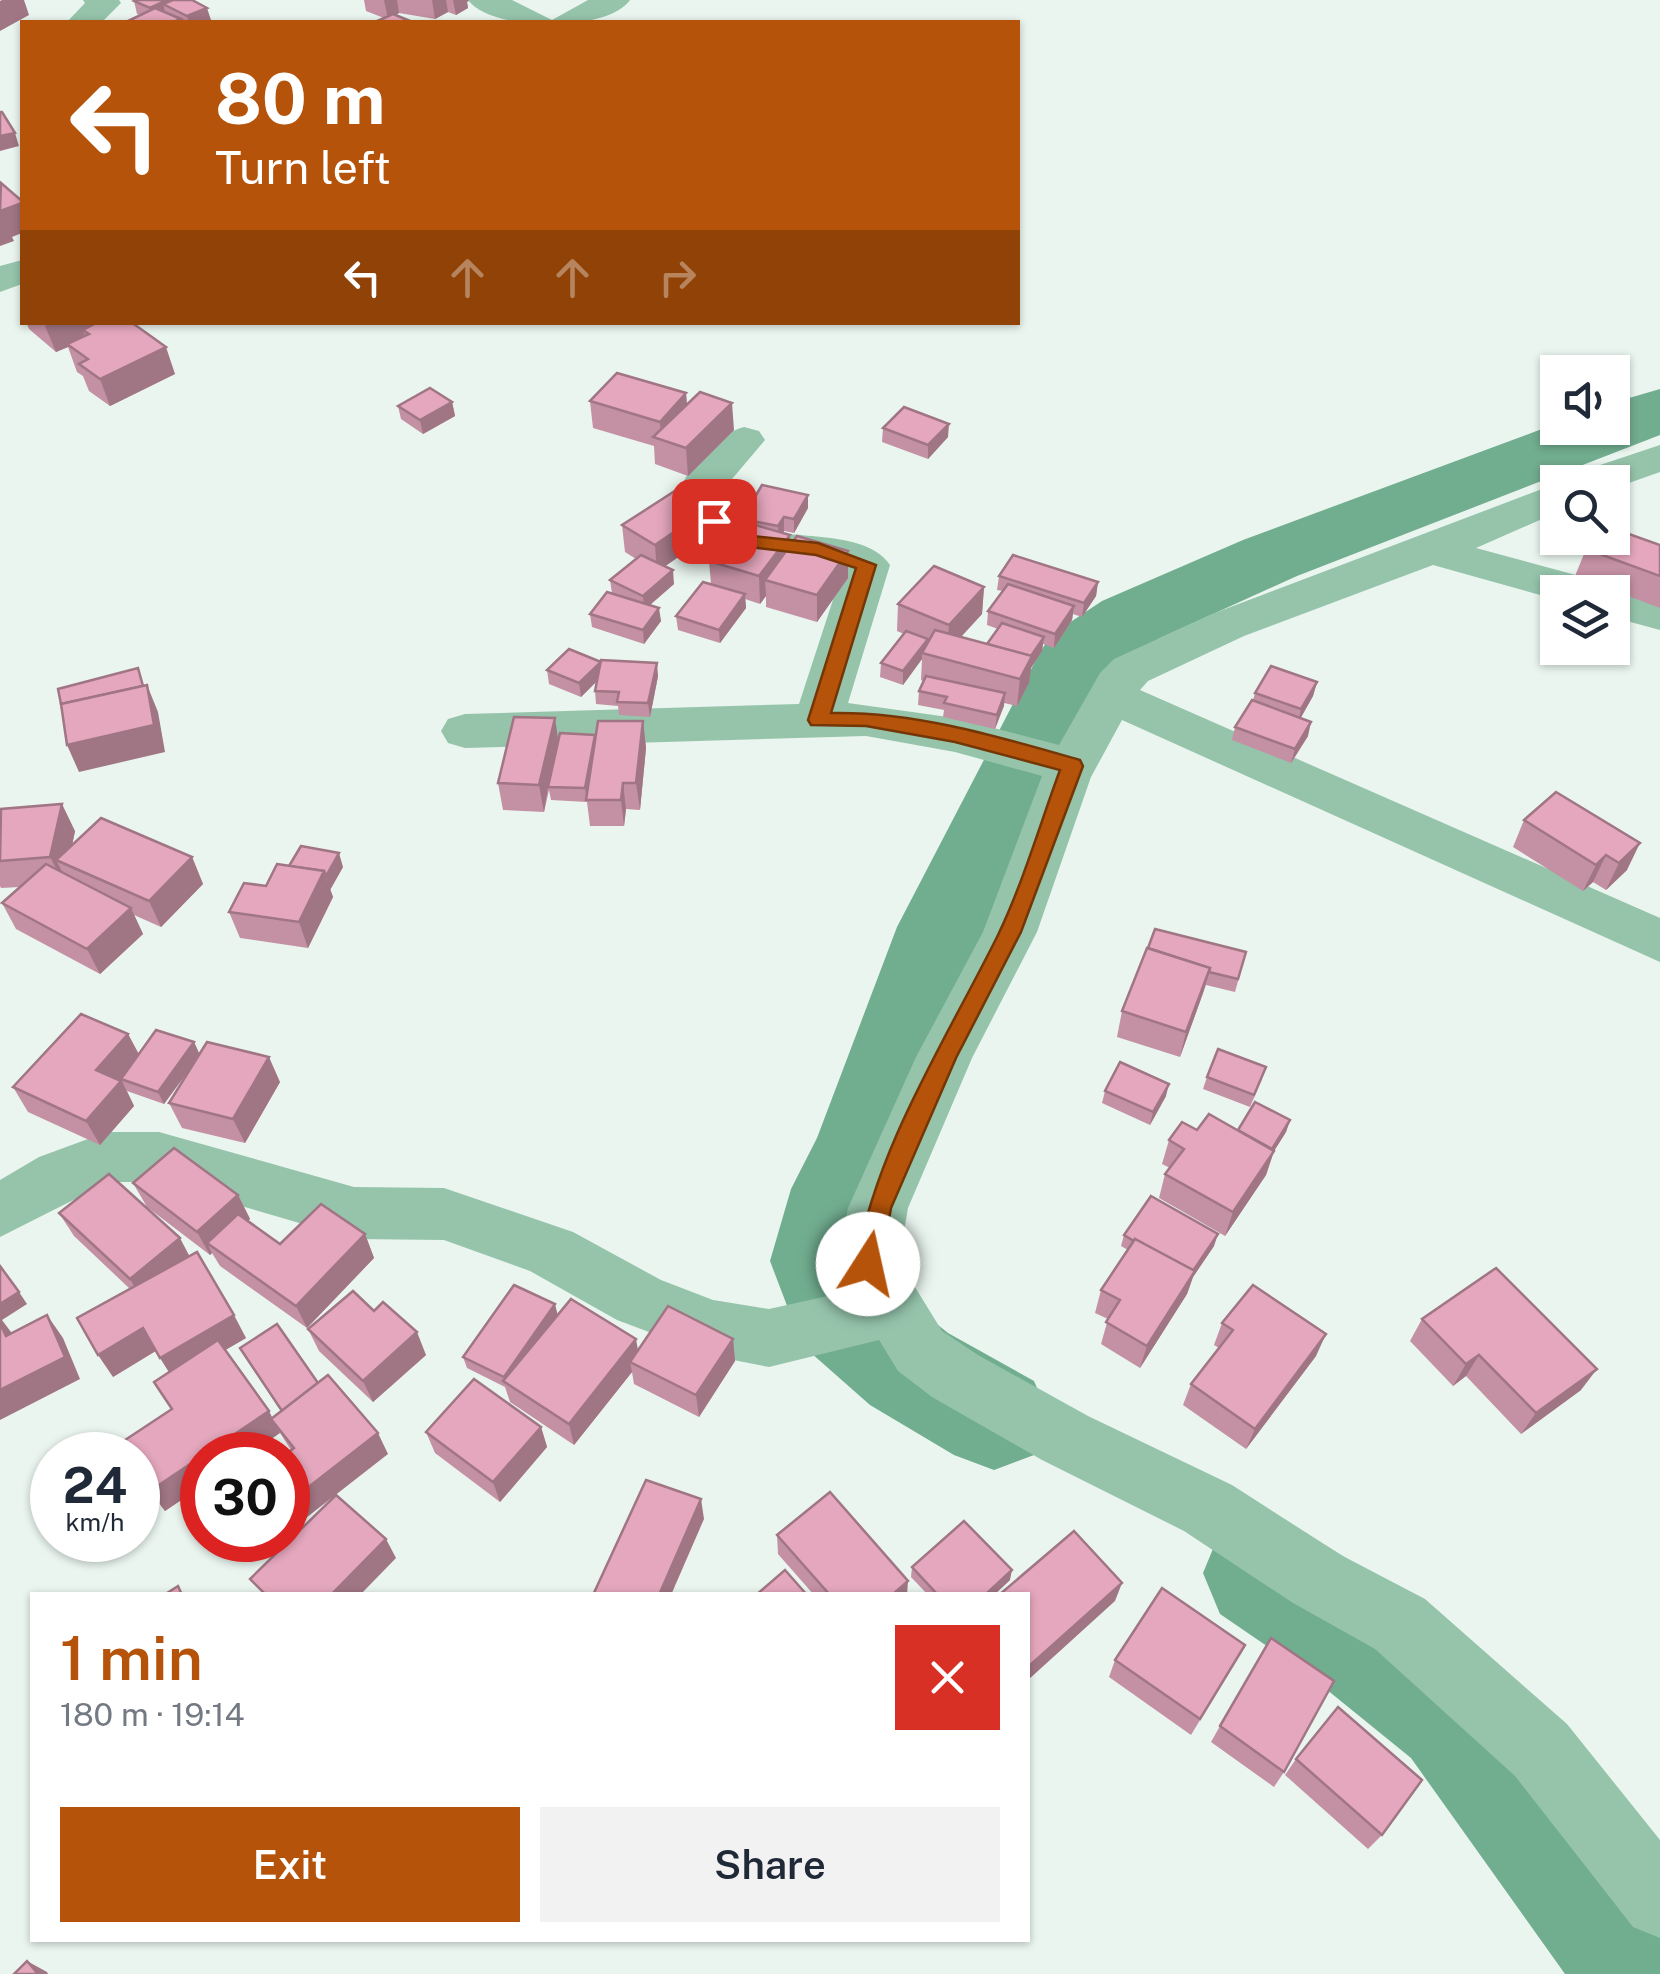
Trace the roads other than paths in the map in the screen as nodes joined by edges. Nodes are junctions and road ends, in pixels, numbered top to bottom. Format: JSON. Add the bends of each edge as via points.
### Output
{"nodes":[{"id":1,"x":99,"y":0,"type":"edge"},
{"id":2,"x":484,"y":0,"type":"edge"},
{"id":3,"x":614,"y":0,"type":"edge"},
{"id":4,"x":87,"y":20,"type":"edge"},
{"id":5,"x":533,"y":20,"type":"edge"},
{"id":6,"x":572,"y":20,"type":"edge"},
{"id":7,"x":744,"y":440,"type":"dead end"},
{"id":8,"x":1660,"y":458,"type":"edge"},
{"id":9,"x":1630,"y":469,"type":"edge"},
{"id":10,"x":1540,"y":504,"type":"edge"},
{"id":11,"x":1431,"y":550,"type":"junction"},
{"id":12,"x":1540,"y":580,"type":"edge"},
{"id":13,"x":1630,"y":606,"type":"edge"},
{"id":14,"x":1660,"y":614,"type":"edge"},
{"id":15,"x":1111,"y":696,"type":"junction"},
{"id":16,"x":818,"y":720,"type":"junction"},
{"id":17,"x":465,"y":731,"type":"dead end"},
{"id":18,"x":1051,"y":762,"type":"junction"},
{"id":19,"x":1660,"y":942,"type":"edge"},
{"id":20,"x":0,"y":1211,"type":"edge"},
{"id":21,"x":880,"y":1311,"type":"junction"},
{"id":22,"x":1660,"y":1900,"type":"edge"}],
"edges":[{"from":1,"to":4,"type":"street","via":[[105,3]]},
{"from":2,"to":5,"type":"street"},
{"from":3,"to":6,"type":"street"},
{"from":7,"to":16,"type":"street","via":[[698,489],[698,506],[748,542],[818,549],[867,565]]},
{"from":8,"to":9,"type":"street"},
{"from":10,"to":11,"type":"street"},
{"from":11,"to":12,"type":"street"},
{"from":11,"to":15,"type":"street","via":[[1228,625],[1132,670]]},
{"from":13,"to":14,"type":"street"},
{"from":15,"to":18,"type":"street"},
{"from":15,"to":19,"type":"street"},
{"from":16,"to":17,"type":"street"},
{"from":16,"to":18,"type":"street","via":[[866,719]]},
{"from":18,"to":21,"type":"street","via":[[1010,932],[944,1057],[878,1208],[868,1264]]},
{"from":20,"to":21,"type":"street","via":[[60,1175],[107,1157],[159,1157],[354,1213],[444,1214],[551,1251],[640,1300],[695,1321],[769,1338]]},
{"from":21,"to":22,"type":"street","via":[[955,1376],[1208,1508],[1400,1624],[1541,1750]]}]}
